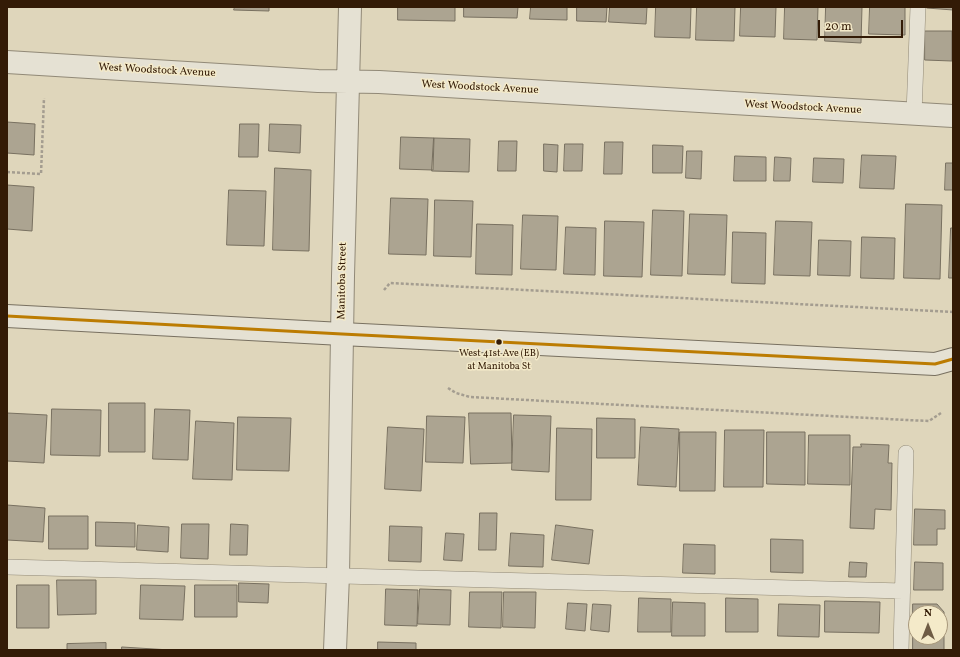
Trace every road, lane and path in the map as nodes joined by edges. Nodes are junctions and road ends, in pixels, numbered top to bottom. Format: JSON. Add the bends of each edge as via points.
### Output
{"nodes":[{"id":1,"x":350,"y":7,"type":"edge"},
{"id":2,"x":918,"y":7,"type":"edge"},
{"id":3,"x":7,"y":62,"type":"edge"},
{"id":4,"x":347,"y":81,"type":"junction"},
{"id":5,"x":44,"y":98,"type":"dead end"},
{"id":6,"x":914,"y":114,"type":"junction"},
{"id":7,"x":953,"y":116,"type":"edge"},
{"id":8,"x":7,"y":172,"type":"edge"},
{"id":9,"x":384,"y":290,"type":"dead end"},
{"id":10,"x":953,"y":312,"type":"edge"},
{"id":11,"x":7,"y":316,"type":"edge"},
{"id":12,"x":342,"y":334,"type":"junction"},
{"id":13,"x":947,"y":365,"type":"edge"},
{"id":14,"x":448,"y":388,"type":"dead end"},
{"id":15,"x":941,"y":413,"type":"dead end"},
{"id":16,"x":906,"y":453,"type":"dead end"},
{"id":17,"x":7,"y":567,"type":"edge"},
{"id":18,"x":338,"y":575,"type":"junction"},
{"id":19,"x":902,"y":591,"type":"junction"},
{"id":20,"x":335,"y":650,"type":"edge"},
{"id":21,"x":901,"y":650,"type":"edge"}],
"edges":[{"from":1,"to":4,"type":"street","name":"Manitoba Street"},
{"from":2,"to":6,"type":"lane"},
{"from":3,"to":4,"type":"street","name":"West Woodstock Avenue"},
{"from":4,"to":6,"type":"street","name":"West Woodstock Avenue"},
{"from":4,"to":12,"type":"street","name":"Manitoba Street"},
{"from":5,"to":8,"type":"path","via":[[41,174]]},
{"from":6,"to":7,"type":"street","name":"West Woodstock Avenue"},
{"from":9,"to":10,"type":"path","via":[[390,283]]},
{"from":11,"to":12,"type":"street"},
{"from":12,"to":13,"type":"street"},
{"from":12,"to":18,"type":"street","name":"Manitoba Street"},
{"from":14,"to":15,"type":"path","via":[[470,397],[899,419],[929,420]]},
{"from":16,"to":19,"type":"lane"},
{"from":17,"to":18,"type":"lane"},
{"from":18,"to":19,"type":"lane"},
{"from":18,"to":20,"type":"street","name":"Manitoba Street"},
{"from":19,"to":21,"type":"lane"}]}
